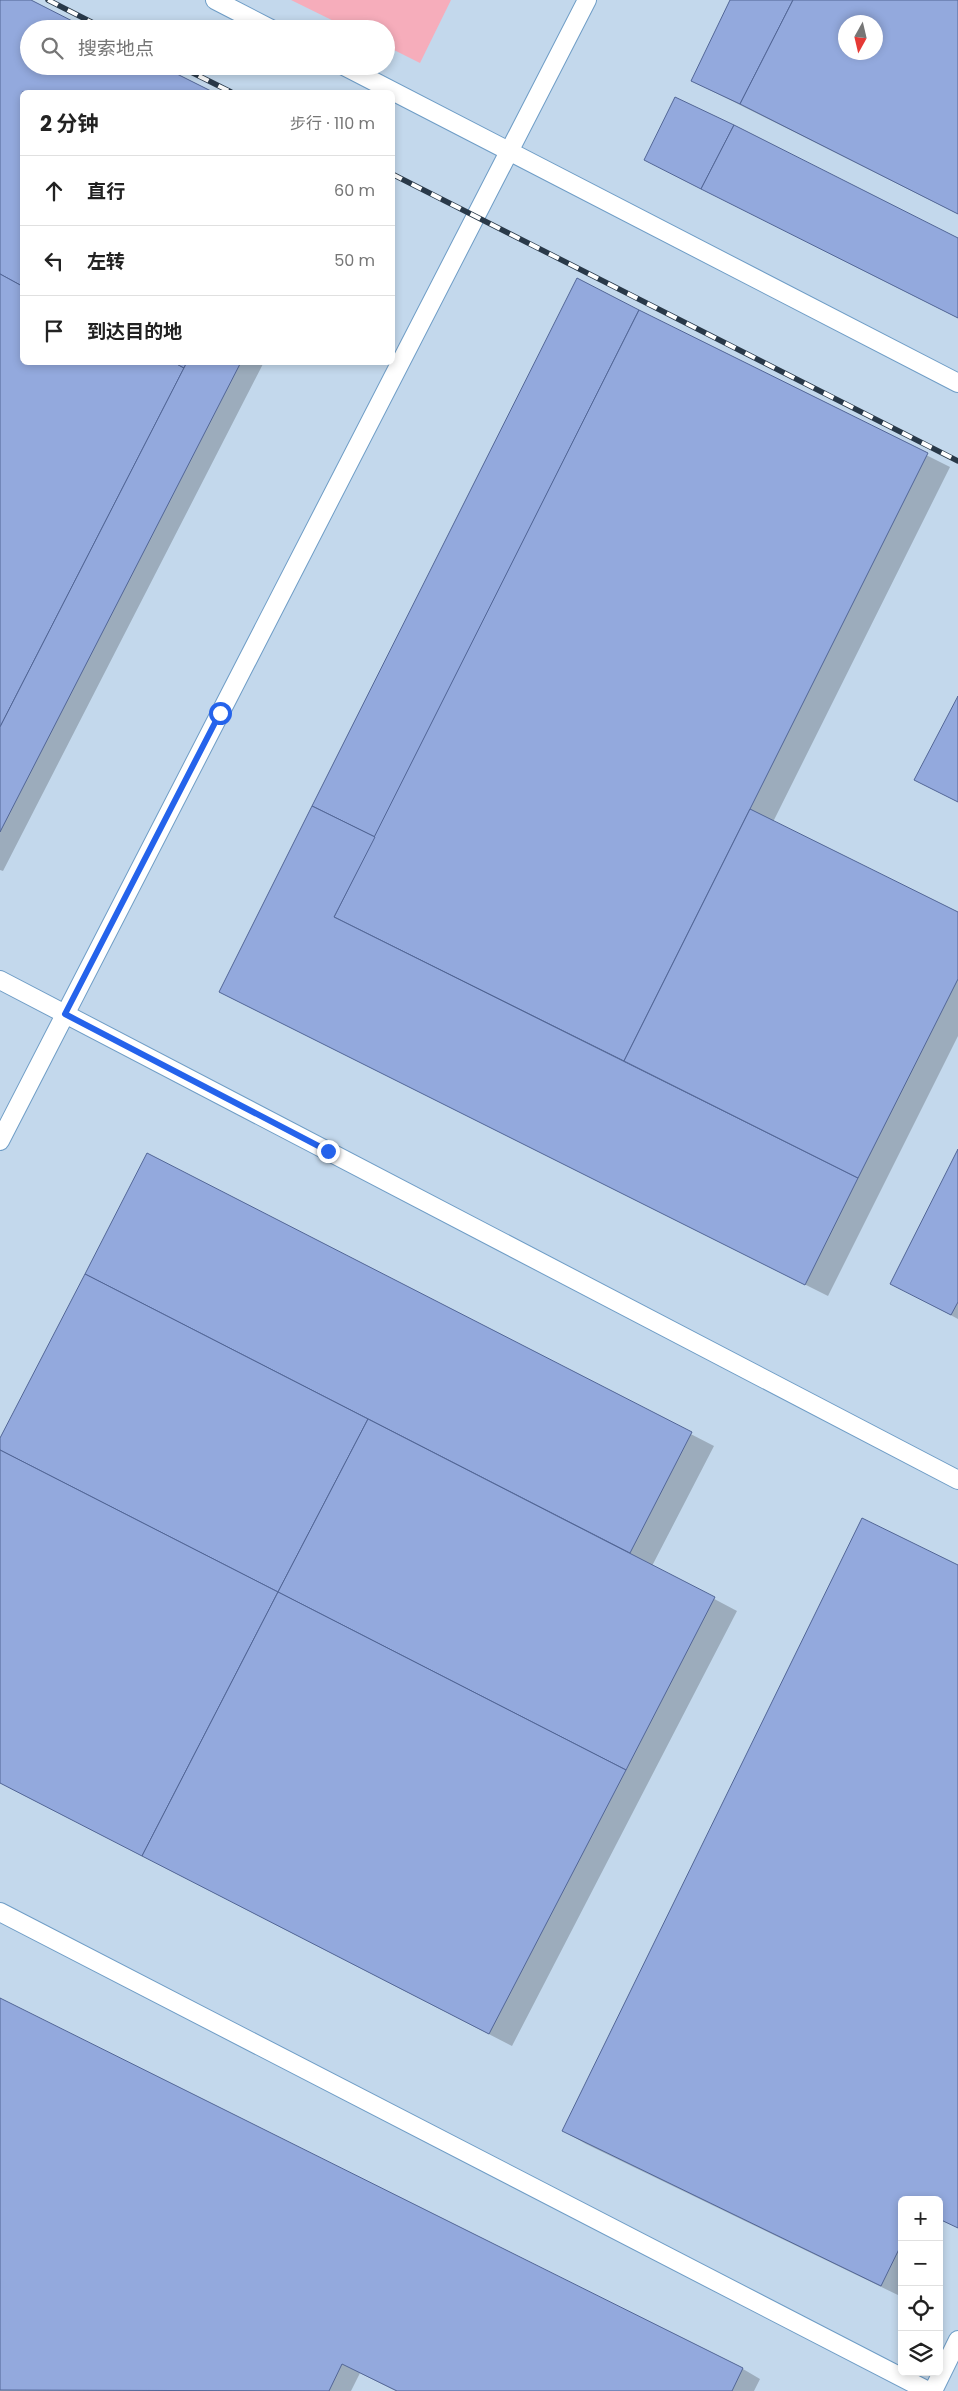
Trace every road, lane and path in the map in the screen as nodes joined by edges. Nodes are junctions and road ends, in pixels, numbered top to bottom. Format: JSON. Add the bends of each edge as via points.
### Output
{"nodes":[{"id":1,"x":215,"y":0,"type":"edge"},
{"id":2,"x":587,"y":0,"type":"edge"},
{"id":3,"x":254,"y":20,"type":"edge"},
{"id":4,"x":361,"y":75,"type":"edge"},
{"id":5,"x":391,"y":90,"type":"edge"},
{"id":6,"x":395,"y":92,"type":"edge"},
{"id":7,"x":509,"y":151,"type":"junction"},
{"id":8,"x":958,"y":383,"type":"edge"},
{"id":9,"x":0,"y":980,"type":"edge"},
{"id":10,"x":65,"y":1014,"type":"junction"},
{"id":11,"x":0,"y":1141,"type":"edge"},
{"id":12,"x":958,"y":1480,"type":"edge"},
{"id":13,"x":0,"y":1912,"type":"edge"},
{"id":14,"x":958,"y":2340,"type":"edge"},
{"id":15,"x":928,"y":2391,"type":"edge"},
{"id":16,"x":932,"y":2391,"type":"edge"}],
"edges":[{"from":1,"to":3,"type":"lane"},
{"from":2,"to":7,"type":"lane"},
{"from":4,"to":5,"type":"lane"},
{"from":6,"to":7,"type":"lane"},
{"from":7,"to":8,"type":"lane"},
{"from":7,"to":10,"type":"lane"},
{"from":9,"to":10,"type":"lane"},
{"from":10,"to":11,"type":"lane"},
{"from":10,"to":12,"type":"lane"},
{"from":13,"to":15,"type":"lane"},
{"from":14,"to":16,"type":"lane"}]}
